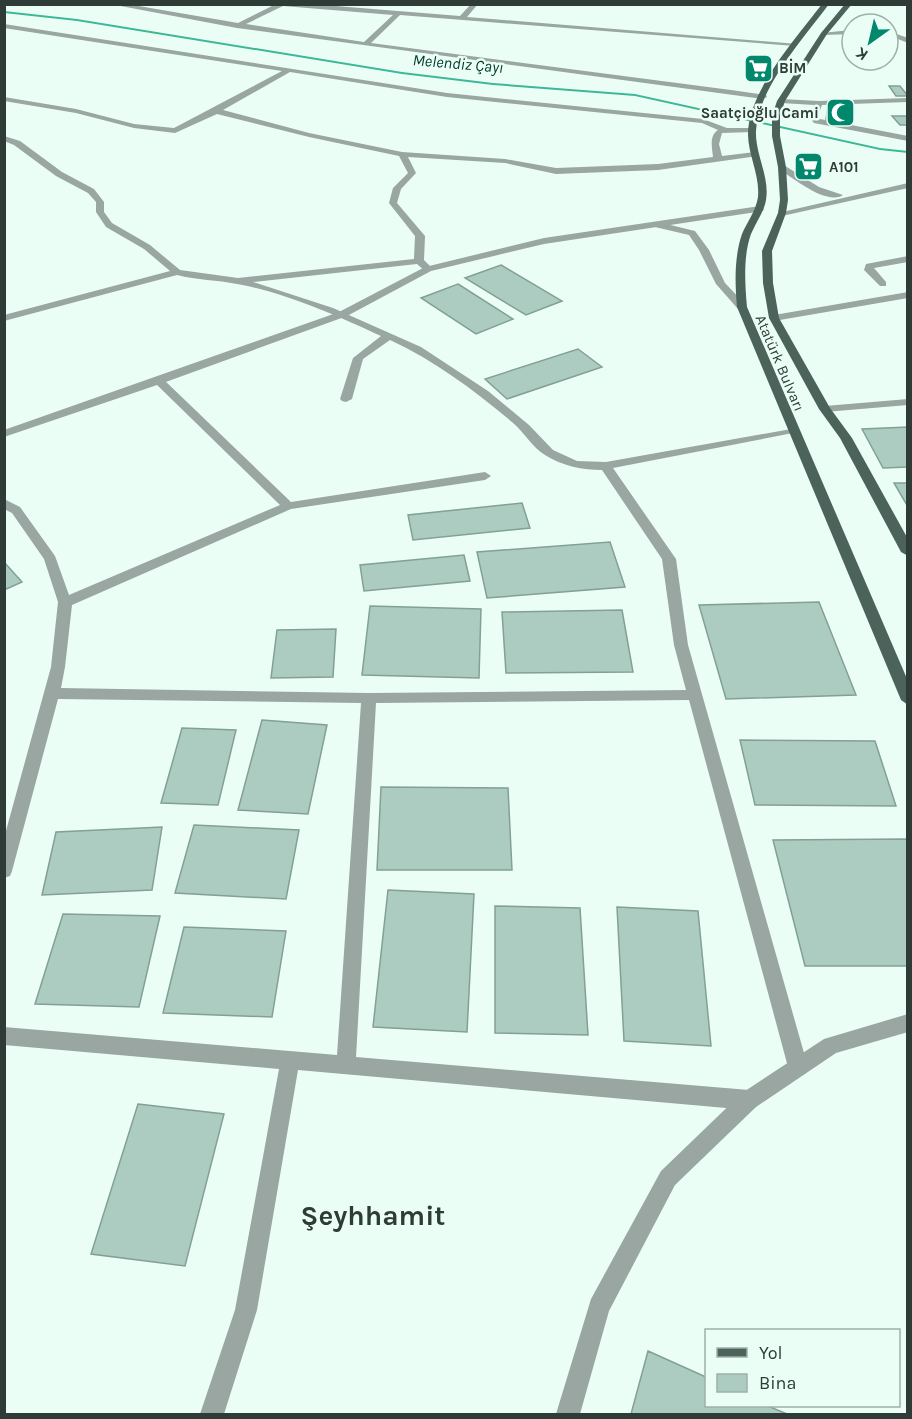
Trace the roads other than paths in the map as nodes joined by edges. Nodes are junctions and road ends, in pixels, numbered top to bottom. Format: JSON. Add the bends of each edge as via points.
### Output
{"nodes":[{"id":1,"x":113,"y":4,"type":"edge"},
{"id":2,"x":475,"y":4,"type":"edge"},
{"id":3,"x":826,"y":4,"type":"edge"},
{"id":4,"x":849,"y":4,"type":"edge"},
{"id":5,"x":281,"y":5,"type":"edge"},
{"id":6,"x":398,"y":14,"type":"junction"},
{"id":7,"x":461,"y":19,"type":"junction"},
{"id":8,"x":4,"y":26,"type":"edge"},
{"id":9,"x":237,"y":26,"type":"junction"},
{"id":10,"x":840,"y":32,"type":"edge"},
{"id":11,"x":824,"y":33,"type":"junction"},
{"id":12,"x":366,"y":44,"type":"junction"},
{"id":13,"x":795,"y":44,"type":"junction"},
{"id":14,"x":288,"y":70,"type":"junction"},
{"id":15,"x":763,"y":97,"type":"junction"},
{"id":16,"x":4,"y":99,"type":"edge"},
{"id":17,"x":908,"y":100,"type":"edge"},
{"id":18,"x":781,"y":101,"type":"junction"},
{"id":19,"x":819,"y":103,"type":"junction"},
{"id":20,"x":216,"y":111,"type":"junction"},
{"id":21,"x":726,"y":130,"type":"junction"},
{"id":22,"x":752,"y":132,"type":"junction"},
{"id":23,"x":4,"y":138,"type":"edge"},
{"id":24,"x":908,"y":139,"type":"edge"},
{"id":25,"x":755,"y":153,"type":"junction"},
{"id":26,"x":402,"y":154,"type":"junction"},
{"id":27,"x":718,"y":159,"type":"junction"},
{"id":28,"x":782,"y":167,"type":"junction"},
{"id":29,"x":908,"y":185,"type":"edge"},
{"id":30,"x":893,"y":187,"type":"junction"},
{"id":31,"x":851,"y":196,"type":"junction"},
{"id":32,"x":908,"y":197,"type":"edge"},
{"id":33,"x":760,"y":209,"type":"junction"},
{"id":34,"x":782,"y":213,"type":"junction"},
{"id":35,"x":658,"y":225,"type":"junction"},
{"id":36,"x":908,"y":259,"type":"edge"},
{"id":37,"x":419,"y":261,"type":"junction"},
{"id":38,"x":429,"y":269,"type":"junction"},
{"id":39,"x":177,"y":272,"type":"junction"},
{"id":40,"x":238,"y":281,"type":"junction"},
{"id":41,"x":883,"y":284,"type":"dead end"},
{"id":42,"x":908,"y":295,"type":"edge"},
{"id":43,"x":742,"y":307,"type":"junction"},
{"id":44,"x":343,"y":314,"type":"junction"},
{"id":45,"x":4,"y":318,"type":"edge"},
{"id":46,"x":774,"y":318,"type":"junction"},
{"id":47,"x":389,"y":335,"type":"junction"},
{"id":48,"x":159,"y":381,"type":"junction"},
{"id":49,"x":346,"y":399,"type":"dead end"},
{"id":50,"x":908,"y":402,"type":"edge"},
{"id":51,"x":825,"y":409,"type":"junction"},
{"id":52,"x":793,"y":430,"type":"junction"},
{"id":53,"x":4,"y":434,"type":"edge"},
{"id":54,"x":606,"y":466,"type":"junction"},
{"id":55,"x":485,"y":477,"type":"dead end"},
{"id":56,"x":4,"y":503,"type":"edge"},
{"id":57,"x":288,"y":506,"type":"junction"},
{"id":58,"x":908,"y":552,"type":"edge"},
{"id":59,"x":65,"y":602,"type":"junction"},
{"id":60,"x":52,"y":693,"type":"junction"},
{"id":61,"x":694,"y":695,"type":"junction"},
{"id":62,"x":369,"y":698,"type":"junction"},
{"id":63,"x":908,"y":700,"type":"edge"},
{"id":64,"x":4,"y":871,"type":"edge"},
{"id":65,"x":908,"y":1023,"type":"edge"},
{"id":66,"x":4,"y":1036,"type":"edge"},
{"id":67,"x":290,"y":1061,"type":"junction"},
{"id":68,"x":346,"y":1065,"type":"junction"},
{"id":69,"x":798,"y":1067,"type":"junction"},
{"id":70,"x":749,"y":1100,"type":"junction"},
{"id":71,"x":212,"y":1414,"type":"edge"},
{"id":72,"x":568,"y":1414,"type":"edge"}],
"edges":[{"from":1,"to":9,"type":"street"},
{"from":2,"to":7,"type":"street"},
{"from":3,"to":13,"type":"main road","name":"Atatürk Bulvarı"},
{"from":4,"to":11,"type":"main road","name":"Atatürk Bulvarı"},
{"from":5,"to":6,"type":"street"},
{"from":5,"to":9,"type":"street"},
{"from":6,"to":7,"type":"street"},
{"from":6,"to":12,"type":"street"},
{"from":7,"to":13,"type":"street"},
{"from":8,"to":14,"type":"street"},
{"from":9,"to":12,"type":"street"},
{"from":10,"to":11,"type":"street"},
{"from":11,"to":18,"type":"main road","name":"Atatürk Bulvarı"},
{"from":12,"to":15,"type":"street"},
{"from":13,"to":15,"type":"main road","name":"Atatürk Bulvarı"},
{"from":14,"to":20,"type":"street"},
{"from":14,"to":21,"type":"street","via":[[447,95],[704,121]]},
{"from":15,"to":22,"type":"main road","name":"Atatürk Bulvarı","via":[[753,114]]},
{"from":16,"to":20,"type":"street","via":[[175,131]]},
{"from":17,"to":19,"type":"street"},
{"from":18,"to":19,"type":"street"},
{"from":18,"to":28,"type":"main road","name":"Atatürk Bulvarı","via":[[776,136]]},
{"from":19,"to":24,"type":"street","via":[[813,117],[817,121]]},
{"from":20,"to":26,"type":"street"},
{"from":21,"to":22,"type":"street"},
{"from":21,"to":27,"type":"street","via":[[719,132],[715,144]]},
{"from":22,"to":25,"type":"main road","name":"Atatürk Bulvarı"},
{"from":23,"to":39,"type":"street","via":[[17,142],[58,174],[91,191],[109,225],[147,247]]},
{"from":25,"to":27,"type":"street"},
{"from":25,"to":33,"type":"main road","name":"Atatürk Bulvarı","via":[[763,193]]},
{"from":26,"to":27,"type":"street","via":[[505,161],[556,171],[658,167]]},
{"from":26,"to":37,"type":"street","via":[[412,173],[397,188],[393,203],[420,236]]},
{"from":28,"to":31,"type":"street","via":[[815,190]]},
{"from":28,"to":34,"type":"main road","name":"Atatürk Bulvarı"},
{"from":29,"to":30,"type":"street"},
{"from":30,"to":31,"type":"street"},
{"from":30,"to":32,"type":"street"},
{"from":31,"to":34,"type":"street"},
{"from":33,"to":35,"type":"street"},
{"from":33,"to":43,"type":"main road","name":"Atatürk Bulvarı","via":[[745,237]]},
{"from":34,"to":46,"type":"main road","name":"Atatürk Bulvarı","via":[[767,251]]},
{"from":35,"to":38,"type":"street","via":[[544,241]]},
{"from":35,"to":43,"type":"street","via":[[692,233],[721,284]]},
{"from":36,"to":41,"type":"street","via":[[869,266]]},
{"from":37,"to":38,"type":"street"},
{"from":37,"to":40,"type":"street"},
{"from":38,"to":44,"type":"street"},
{"from":39,"to":40,"type":"street"},
{"from":39,"to":45,"type":"street"},
{"from":40,"to":44,"type":"street"},
{"from":42,"to":46,"type":"street"},
{"from":43,"to":52,"type":"main road","name":"Atatürk Bulvarı"},
{"from":44,"to":47,"type":"street"},
{"from":44,"to":48,"type":"street"},
{"from":46,"to":51,"type":"main road","name":"Atatürk Bulvarı"},
{"from":47,"to":49,"type":"street","via":[[358,358]]},
{"from":47,"to":54,"type":"street","via":[[475,385],[547,452],[585,467]]},
{"from":48,"to":53,"type":"street"},
{"from":48,"to":57,"type":"street"},
{"from":50,"to":51,"type":"street"},
{"from":51,"to":58,"type":"main road","name":"Atatürk Bulvarı","via":[[846,438]]},
{"from":52,"to":54,"type":"street"},
{"from":52,"to":63,"type":"main road","name":"Atatürk Bulvarı"},
{"from":54,"to":61,"type":"street","via":[[669,559],[681,645]]},
{"from":55,"to":57,"type":"street"},
{"from":56,"to":59,"type":"street","via":[[16,510],[51,559]]},
{"from":57,"to":59,"type":"street"},
{"from":59,"to":60,"type":"street"},
{"from":60,"to":62,"type":"street"},
{"from":60,"to":64,"type":"street"},
{"from":61,"to":62,"type":"street"},
{"from":61,"to":69,"type":"street"},
{"from":62,"to":68,"type":"street"},
{"from":65,"to":69,"type":"street","via":[[831,1045]]},
{"from":66,"to":67,"type":"street"},
{"from":67,"to":68,"type":"street"},
{"from":67,"to":71,"type":"street","via":[[246,1310]]},
{"from":68,"to":70,"type":"street"},
{"from":69,"to":70,"type":"street"},
{"from":70,"to":72,"type":"street","via":[[668,1178],[599,1307]]}]}
